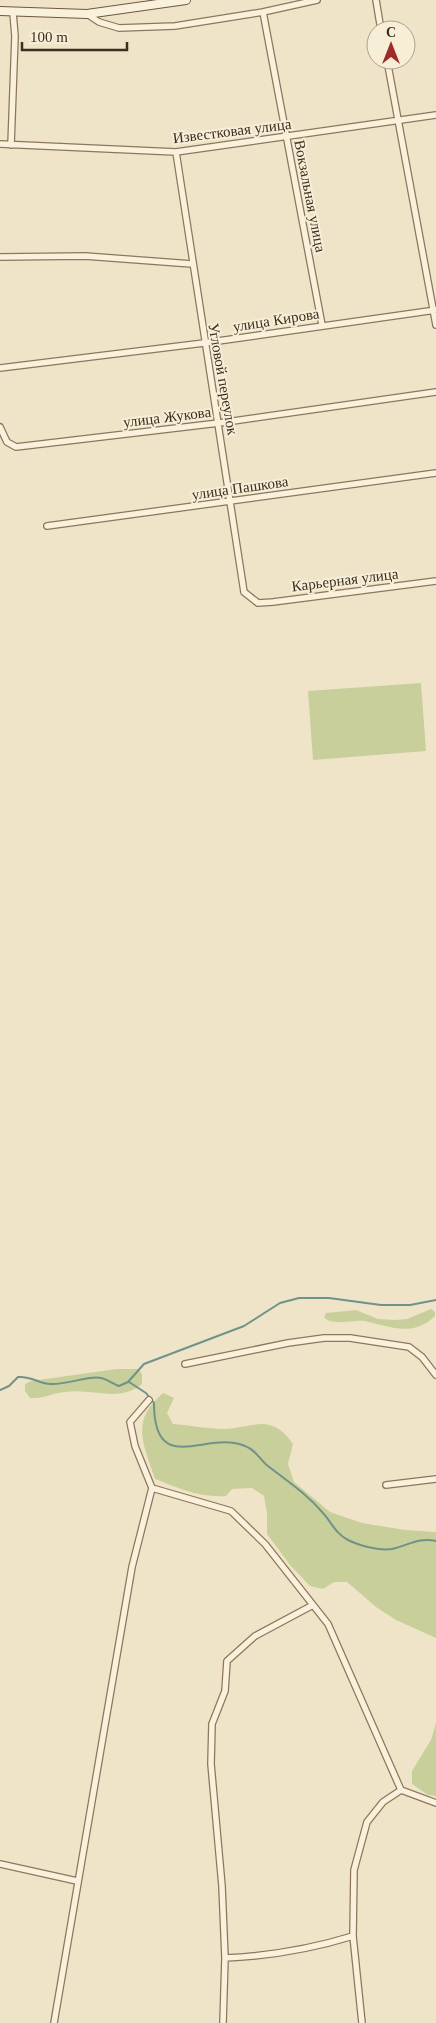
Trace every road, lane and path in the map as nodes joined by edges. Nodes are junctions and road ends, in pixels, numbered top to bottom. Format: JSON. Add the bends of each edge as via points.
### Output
{"nodes":[{"id":1,"x":186,"y":0,"type":"edge"},
{"id":2,"x":317,"y":0,"type":"edge"},
{"id":3,"x":376,"y":0,"type":"edge"},
{"id":4,"x":0,"y":11,"type":"edge"},
{"id":5,"x":264,"y":12,"type":"junction"},
{"id":6,"x":13,"y":13,"type":"junction"},
{"id":7,"x":87,"y":14,"type":"junction"},
{"id":8,"x":380,"y":20,"type":"edge"},
{"id":9,"x":389,"y":70,"type":"edge"},
{"id":10,"x":436,"y":115,"type":"edge"},
{"id":11,"x":399,"y":119,"type":"junction"},
{"id":12,"x":286,"y":137,"type":"junction"},
{"id":13,"x":0,"y":144,"type":"edge"},
{"id":14,"x":12,"y":145,"type":"junction"},
{"id":15,"x":176,"y":152,"type":"junction"},
{"id":16,"x":0,"y":257,"type":"edge"},
{"id":17,"x":192,"y":264,"type":"junction"},
{"id":18,"x":435,"y":310,"type":"edge"},
{"id":19,"x":322,"y":325,"type":"junction"},
{"id":20,"x":436,"y":325,"type":"edge"},
{"id":21,"x":204,"y":344,"type":"junction"},
{"id":22,"x":0,"y":368,"type":"edge"},
{"id":23,"x":436,"y":392,"type":"edge"},
{"id":24,"x":219,"y":423,"type":"junction"},
{"id":25,"x":0,"y":427,"type":"edge"},
{"id":26,"x":436,"y":473,"type":"edge"},
{"id":27,"x":230,"y":502,"type":"junction"},
{"id":28,"x":47,"y":526,"type":"dead end"},
{"id":29,"x":436,"y":582,"type":"edge"},
{"id":30,"x":258,"y":603,"type":"joint"},
{"id":31,"x":185,"y":1364,"type":"dead end"},
{"id":32,"x":436,"y":1375,"type":"edge"},
{"id":33,"x":149,"y":1400,"type":"dead end"},
{"id":34,"x":436,"y":1479,"type":"edge"},
{"id":35,"x":386,"y":1484,"type":"dead end"},
{"id":36,"x":152,"y":1488,"type":"junction"},
{"id":37,"x":313,"y":1605,"type":"junction"},
{"id":38,"x":401,"y":1790,"type":"junction"},
{"id":39,"x":436,"y":1803,"type":"edge"},
{"id":40,"x":0,"y":1864,"type":"edge"},
{"id":41,"x":77,"y":1881,"type":"junction"},
{"id":42,"x":353,"y":1936,"type":"junction"},
{"id":43,"x":225,"y":1958,"type":"junction"},
{"id":44,"x":54,"y":2023,"type":"edge"},
{"id":45,"x":223,"y":2023,"type":"edge"},
{"id":46,"x":362,"y":2023,"type":"edge"}],
"edges":[{"from":1,"to":7,"type":"main road"},
{"from":2,"to":5,"type":"street"},
{"from":3,"to":8,"type":"street"},
{"from":4,"to":6,"type":"main road"},
{"from":5,"to":7,"type":"street","via":[[175,26],[137,28],[119,28]]},
{"from":5,"to":12,"type":"street","name":"Вокзальная улица"},
{"from":6,"to":7,"type":"main road"},
{"from":6,"to":14,"type":"street"},
{"from":9,"to":11,"type":"street"},
{"from":10,"to":11,"type":"street","name":"Известковая улица"},
{"from":11,"to":12,"type":"street","name":"Известковая улица"},
{"from":11,"to":18,"type":"street"},
{"from":12,"to":15,"type":"street","name":"Известковая улица"},
{"from":12,"to":19,"type":"street","name":"Вокзальная улица"},
{"from":13,"to":14,"type":"street","name":"Известковая улица"},
{"from":14,"to":15,"type":"street","name":"Известковая улица"},
{"from":15,"to":17,"type":"street","name":"Угловой переулок"},
{"from":16,"to":17,"type":"street","via":[[85,256]]},
{"from":17,"to":21,"type":"street","name":"Угловой переулок"},
{"from":18,"to":19,"type":"street","name":"улица Кирова"},
{"from":18,"to":20,"type":"street"},
{"from":19,"to":21,"type":"street","name":"улица Кирова"},
{"from":21,"to":22,"type":"street","name":"улица Кирова"},
{"from":21,"to":24,"type":"street","name":"Угловой переулок"},
{"from":23,"to":24,"type":"street","name":"улица Жукова"},
{"from":24,"to":25,"type":"street","name":"улица Жукова","via":[[16,447],[7,442]]},
{"from":24,"to":27,"type":"street","name":"Угловой переулок"},
{"from":26,"to":27,"type":"street","name":"улица Пашкова"},
{"from":27,"to":28,"type":"street","name":"улица Пашкова"},
{"from":27,"to":30,"type":"street","name":"Угловой переулок","via":[[244,592]]},
{"from":29,"to":30,"type":"street","name":"Карьерная улица"},
{"from":31,"to":32,"type":"street","via":[[288,1342],[350,1338],[409,1347]]},
{"from":33,"to":36,"type":"street","via":[[130,1422],[135,1446]]},
{"from":34,"to":35,"type":"street"},
{"from":36,"to":37,"type":"street","via":[[231,1511],[265,1544]]},
{"from":36,"to":41,"type":"street","via":[[132,1567]]},
{"from":37,"to":38,"type":"street","via":[[328,1624]]},
{"from":37,"to":43,"type":"street","via":[[255,1636],[227,1661],[225,1691],[212,1724],[211,1764]]},
{"from":38,"to":39,"type":"street"},
{"from":38,"to":42,"type":"street","via":[[383,1802],[366,1822],[354,1870]]},
{"from":40,"to":41,"type":"street"},
{"from":41,"to":44,"type":"street"},
{"from":42,"to":43,"type":"street","via":[[264,1956]]},
{"from":42,"to":46,"type":"street"},
{"from":43,"to":45,"type":"street"}]}
